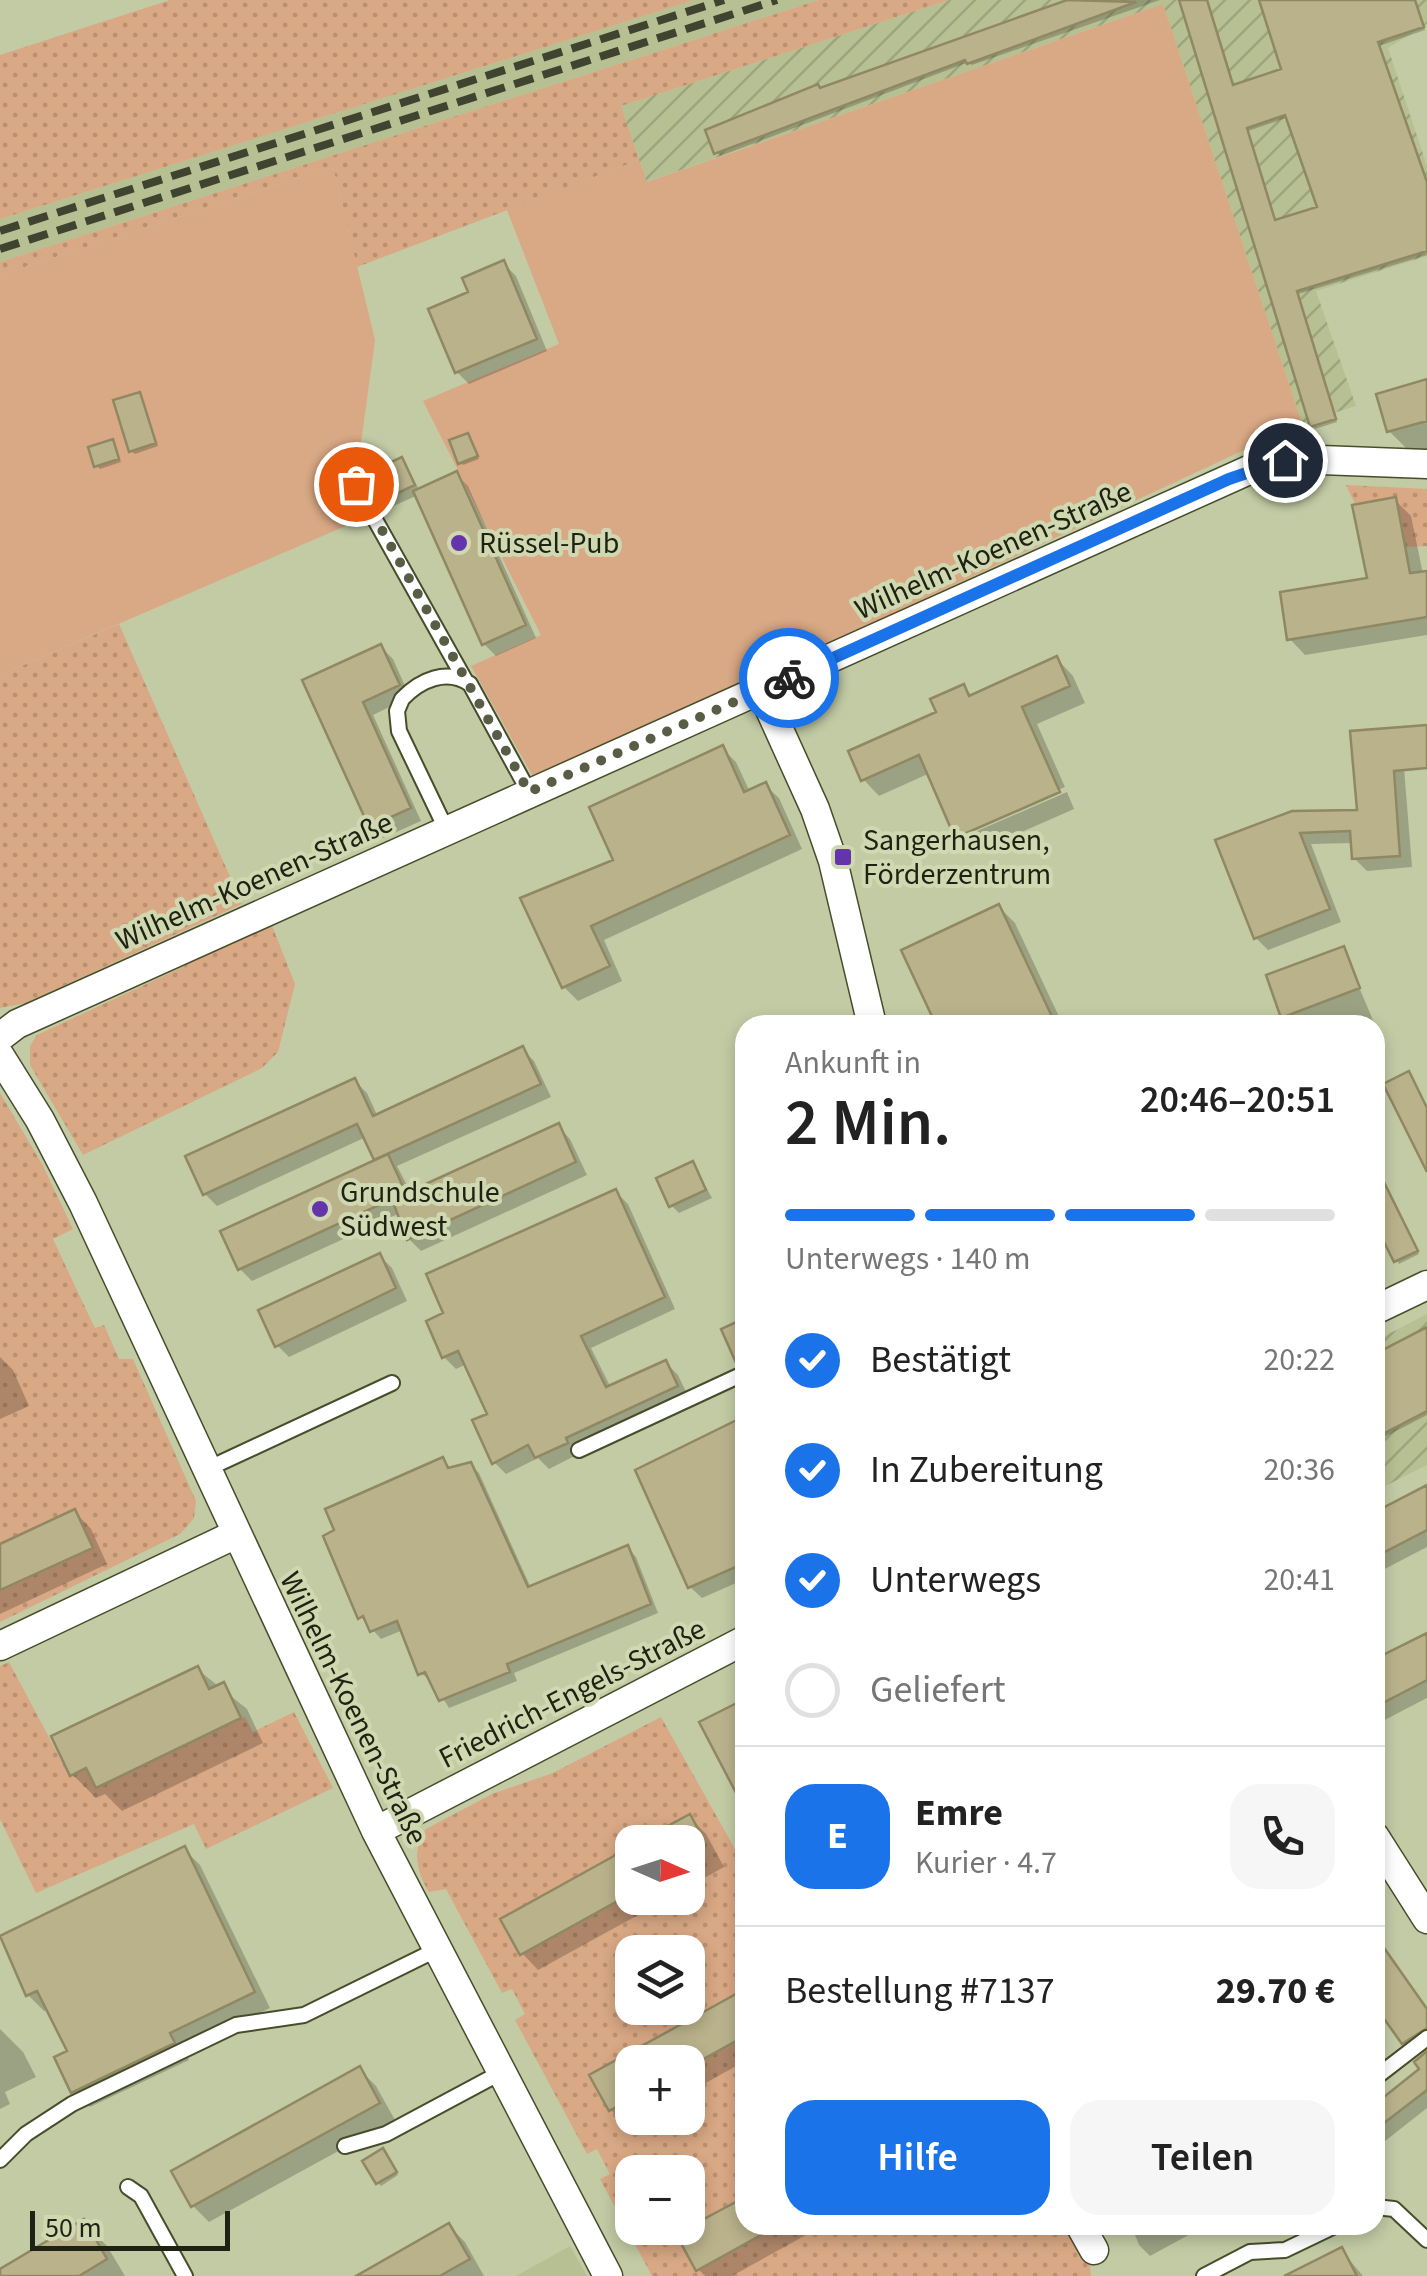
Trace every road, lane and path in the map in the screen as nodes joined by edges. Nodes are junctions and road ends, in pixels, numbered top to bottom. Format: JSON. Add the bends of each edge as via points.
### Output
{"nodes":[{"id":1,"x":1427,"y":464,"type":"edge"},
{"id":2,"x":356,"y":484,"type":"dead end"},
{"id":3,"x":465,"y":680,"type":"junction"},
{"id":4,"x":761,"y":690,"type":"junction"},
{"id":5,"x":529,"y":792,"type":"junction"},
{"id":6,"x":446,"y":829,"type":"junction"},
{"id":7,"x":870,"y":1015,"type":"edge"},
{"id":8,"x":0,"y":1037,"type":"edge"},
{"id":9,"x":0,"y":1056,"type":"edge"},
{"id":10,"x":1427,"y":1284,"type":"edge"},
{"id":11,"x":1385,"y":1305,"type":"edge"},
{"id":12,"x":735,"y":1378,"type":"edge"},
{"id":13,"x":392,"y":1382,"type":"dead end"},
{"id":14,"x":580,"y":1450,"type":"dead end"},
{"id":15,"x":205,"y":1470,"type":"junction"},
{"id":16,"x":234,"y":1535,"type":"junction"},
{"id":17,"x":735,"y":1645,"type":"edge"},
{"id":18,"x":0,"y":1646,"type":"edge"},
{"id":19,"x":376,"y":1831,"type":"junction"},
{"id":20,"x":1385,"y":1862,"type":"edge"},
{"id":21,"x":1427,"y":1918,"type":"edge"},
{"id":22,"x":436,"y":1950,"type":"junction"},
{"id":23,"x":1427,"y":2038,"type":"edge"},
{"id":24,"x":1385,"y":2070,"type":"edge"},
{"id":25,"x":500,"y":2073,"type":"junction"},
{"id":26,"x":345,"y":2146,"type":"dead end"},
{"id":27,"x":0,"y":2160,"type":"edge"},
{"id":28,"x":128,"y":2187,"type":"dead end"},
{"id":29,"x":1385,"y":2208,"type":"edge"},
{"id":30,"x":1316,"y":2235,"type":"edge"},
{"id":31,"x":1427,"y":2240,"type":"edge"},
{"id":32,"x":185,"y":2276,"type":"edge"},
{"id":33,"x":608,"y":2276,"type":"edge"},
{"id":34,"x":1204,"y":2276,"type":"edge"}],
"edges":[{"from":1,"to":4,"type":"street","name":"Wilhelm-Koenen-Straße","via":[[1268,463]]},
{"from":2,"to":3,"type":"lane"},
{"from":3,"to":5,"type":"lane"},
{"from":3,"to":6,"type":"lane","via":[[429,681],[409,692],[397,711],[401,736]]},
{"from":4,"to":5,"type":"street","name":"Wilhelm-Koenen-Straße"},
{"from":4,"to":7,"type":"street","via":[[833,860]]},
{"from":5,"to":6,"type":"street","name":"Wilhelm-Koenen-Straße"},
{"from":6,"to":8,"type":"street","name":"Wilhelm-Koenen-Straße"},
{"from":9,"to":15,"type":"street","name":"Wilhelm-Koenen-Straße","via":[[83,1202]]},
{"from":10,"to":11,"type":"street"},
{"from":12,"to":14,"type":"lane"},
{"from":13,"to":15,"type":"lane"},
{"from":15,"to":16,"type":"street","name":"Wilhelm-Koenen-Straße"},
{"from":16,"to":18,"type":"street"},
{"from":16,"to":19,"type":"street","name":"Wilhelm-Koenen-Straße"},
{"from":17,"to":19,"type":"street","name":"Friedrich-Engels-Straße"},
{"from":19,"to":22,"type":"street","name":"Wilhelm-Koenen-Straße"},
{"from":20,"to":21,"type":"street"},
{"from":22,"to":25,"type":"street","name":"Wilhelm-Koenen-Straße"},
{"from":22,"to":27,"type":"lane","via":[[304,2015],[236,2025],[72,2104]]},
{"from":23,"to":24,"type":"lane"},
{"from":25,"to":26,"type":"lane","via":[[386,2134]]},
{"from":25,"to":33,"type":"street","name":"Wilhelm-Koenen-Straße"},
{"from":28,"to":32,"type":"lane","via":[[141,2196]]},
{"from":29,"to":31,"type":"lane"},
{"from":30,"to":34,"type":"lane","via":[[1285,2250],[1250,2252]]}]}
